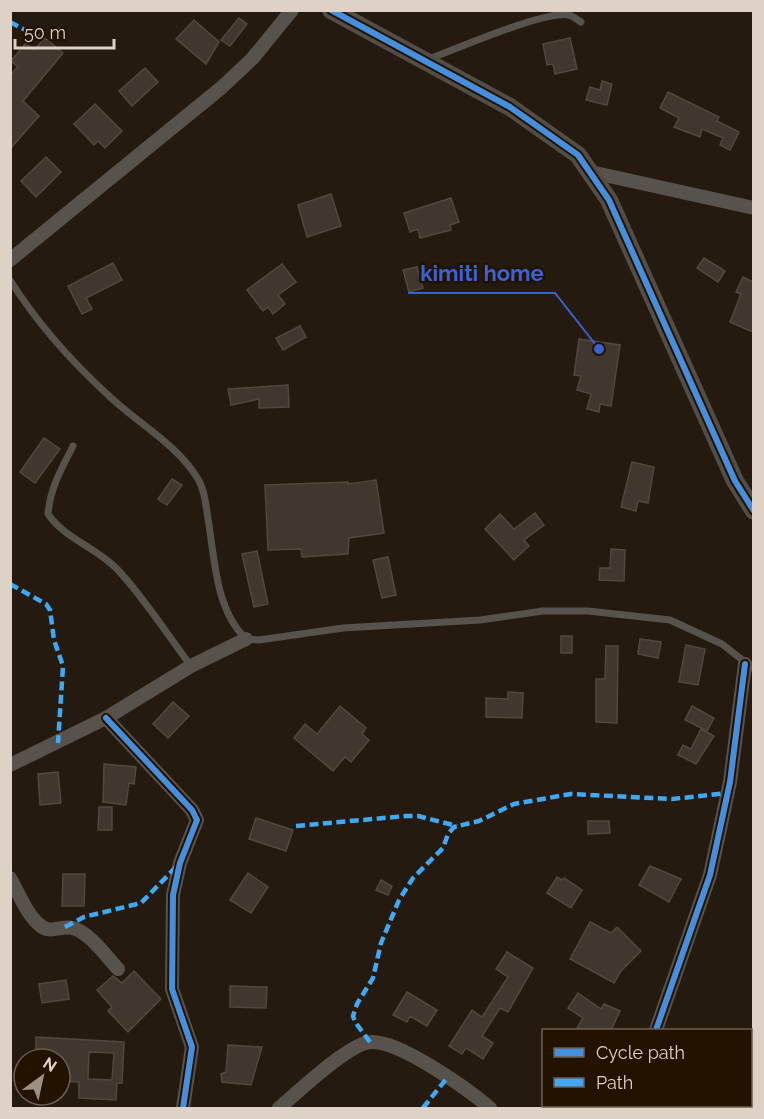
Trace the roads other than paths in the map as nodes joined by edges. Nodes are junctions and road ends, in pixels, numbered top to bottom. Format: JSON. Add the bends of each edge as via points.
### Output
{"nodes":[{"id":1,"x":292,"y":10,"type":"edge"},
{"id":2,"x":332,"y":10,"type":"edge"},
{"id":3,"x":581,"y":22,"type":"dead end"},
{"id":4,"x":425,"y":61,"type":"junction"},
{"id":5,"x":591,"y":172,"type":"junction"},
{"id":6,"x":753,"y":208,"type":"edge"},
{"id":7,"x":10,"y":260,"type":"edge"},
{"id":8,"x":10,"y":280,"type":"edge"},
{"id":9,"x":73,"y":446,"type":"dead end"},
{"id":10,"x":753,"y":511,"type":"edge"},
{"id":11,"x":246,"y":639,"type":"junction"},
{"id":12,"x":191,"y":666,"type":"junction"},
{"id":13,"x":749,"y":667,"type":"edge"},
{"id":14,"x":106,"y":718,"type":"junction"},
{"id":15,"x":10,"y":765,"type":"edge"},
{"id":16,"x":10,"y":878,"type":"edge"},
{"id":17,"x":118,"y":969,"type":"dead end"},
{"id":18,"x":656,"y":1029,"type":"edge"},
{"id":19,"x":183,"y":1108,"type":"edge"},
{"id":20,"x":279,"y":1108,"type":"edge"},
{"id":21,"x":490,"y":1108,"type":"edge"}],
"edges":[{"from":1,"to":7,"type":"street","via":[[252,59],[221,88]]},
{"from":2,"to":4,"type":"street"},
{"from":3,"to":4,"type":"lane","via":[[570,15],[556,15]]},
{"from":4,"to":5,"type":"street","via":[[510,107],[561,142]]},
{"from":5,"to":6,"type":"street"},
{"from":5,"to":10,"type":"street","via":[[609,200],[735,481]]},
{"from":8,"to":11,"type":"lane","via":[[66,353],[108,396],[185,461],[199,481],[219,586],[228,616]]},
{"from":9,"to":12,"type":"lane","via":[[57,477],[48,514],[69,535],[118,570]]},
{"from":11,"to":12,"type":"street"},
{"from":11,"to":13,"type":"lane","via":[[353,627],[480,620],[543,611],[588,611],[670,620],[722,644]]},
{"from":12,"to":14,"type":"street"},
{"from":13,"to":18,"type":"street","via":[[717,846]]},
{"from":14,"to":15,"type":"street"},
{"from":14,"to":19,"type":"street","via":[[197,820],[172,895],[172,989],[192,1047]]},
{"from":16,"to":17,"type":"street","via":[[42,927],[71,927],[81,932]]},
{"from":20,"to":21,"type":"street","via":[[353,1048],[370,1042],[389,1045],[435,1070]]}]}
